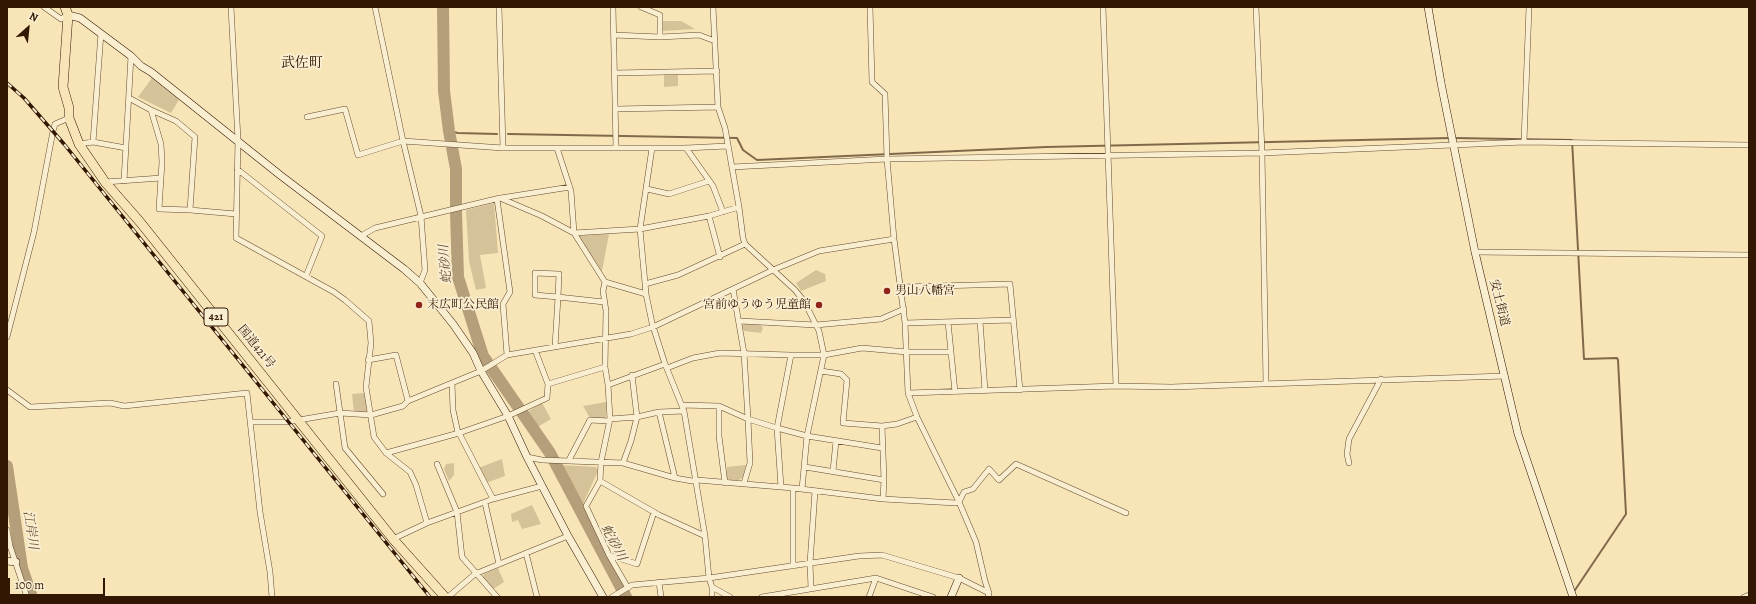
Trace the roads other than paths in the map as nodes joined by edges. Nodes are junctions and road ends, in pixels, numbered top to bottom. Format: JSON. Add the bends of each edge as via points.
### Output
{"nodes":[{"id":1,"x":44,"y":7,"type":"edge"},
{"id":2,"x":231,"y":7,"type":"edge"},
{"id":3,"x":375,"y":7,"type":"edge"},
{"id":4,"x":499,"y":7,"type":"edge"},
{"id":5,"x":613,"y":7,"type":"edge"},
{"id":6,"x":641,"y":7,"type":"edge"},
{"id":7,"x":713,"y":7,"type":"edge"},
{"id":8,"x":870,"y":7,"type":"edge"},
{"id":9,"x":1103,"y":7,"type":"edge"},
{"id":10,"x":1256,"y":7,"type":"edge"},
{"id":11,"x":1428,"y":7,"type":"edge"},
{"id":12,"x":1528,"y":7,"type":"edge"},
{"id":13,"x":66,"y":11,"type":"edge"},
{"id":14,"x":101,"y":33,"type":"junction"},
{"id":15,"x":614,"y":35,"type":"junction"},
{"id":16,"x":660,"y":37,"type":"junction"},
{"id":17,"x":715,"y":41,"type":"junction"},
{"id":18,"x":131,"y":56,"type":"junction"},
{"id":19,"x":717,"y":71,"type":"junction"},
{"id":20,"x":615,"y":73,"type":"junction"},
{"id":21,"x":129,"y":98,"type":"junction"},
{"id":22,"x":718,"y":107,"type":"junction"},
{"id":23,"x":616,"y":109,"type":"junction"},
{"id":24,"x":151,"y":110,"type":"junction"},
{"id":25,"x":307,"y":117,"type":"dead end"},
{"id":26,"x":69,"y":118,"type":"junction"},
{"id":27,"x":238,"y":140,"type":"junction"},
{"id":28,"x":403,"y":141,"type":"junction"},
{"id":29,"x":92,"y":142,"type":"junction"},
{"id":30,"x":1524,"y":142,"type":"junction"},
{"id":31,"x":79,"y":144,"type":"junction"},
{"id":32,"x":1454,"y":144,"type":"junction"},
{"id":33,"x":1749,"y":145,"type":"edge"},
{"id":34,"x":727,"y":146,"type":"junction"},
{"id":35,"x":126,"y":148,"type":"junction"},
{"id":36,"x":503,"y":148,"type":"junction"},
{"id":37,"x":557,"y":148,"type":"junction"},
{"id":38,"x":616,"y":148,"type":"junction"},
{"id":39,"x":652,"y":148,"type":"junction"},
{"id":40,"x":686,"y":148,"type":"junction"},
{"id":41,"x":1262,"y":152,"type":"junction"},
{"id":42,"x":1108,"y":154,"type":"junction"},
{"id":43,"x":887,"y":159,"type":"junction"},
{"id":44,"x":732,"y":167,"type":"junction"},
{"id":45,"x":237,"y":169,"type":"junction"},
{"id":46,"x":161,"y":178,"type":"junction"},
{"id":47,"x":124,"y":181,"type":"junction"},
{"id":48,"x":709,"y":181,"type":"junction"},
{"id":49,"x":105,"y":182,"type":"junction"},
{"id":50,"x":570,"y":188,"type":"junction"},
{"id":51,"x":647,"y":189,"type":"junction"},
{"id":52,"x":499,"y":199,"type":"junction"},
{"id":53,"x":739,"y":208,"type":"junction"},
{"id":54,"x":190,"y":210,"type":"junction"},
{"id":55,"x":723,"y":212,"type":"junction"},
{"id":56,"x":236,"y":214,"type":"junction"},
{"id":57,"x":420,"y":216,"type":"junction"},
{"id":58,"x":709,"y":216,"type":"junction"},
{"id":59,"x":640,"y":229,"type":"junction"},
{"id":60,"x":574,"y":233,"type":"junction"},
{"id":61,"x":361,"y":236,"type":"junction"},
{"id":62,"x":894,"y":239,"type":"junction"},
{"id":63,"x":745,"y":244,"type":"junction"},
{"id":64,"x":1475,"y":252,"type":"junction"},
{"id":65,"x":1749,"y":255,"type":"edge"},
{"id":66,"x":720,"y":256,"type":"junction"},
{"id":67,"x":772,"y":270,"type":"junction"},
{"id":68,"x":306,"y":276,"type":"junction"},
{"id":69,"x":605,"y":282,"type":"junction"},
{"id":70,"x":420,"y":283,"type":"junction"},
{"id":71,"x":645,"y":284,"type":"junction"},
{"id":72,"x":902,"y":286,"type":"junction"},
{"id":73,"x":734,"y":290,"type":"junction"},
{"id":74,"x":646,"y":294,"type":"junction"},
{"id":75,"x":558,"y":297,"type":"junction"},
{"id":76,"x":604,"y":302,"type":"junction"},
{"id":77,"x":904,"y":309,"type":"junction"},
{"id":78,"x":1013,"y":320,"type":"junction"},
{"id":79,"x":740,"y":321,"type":"junction"},
{"id":80,"x":980,"y":321,"type":"junction"},
{"id":81,"x":948,"y":322,"type":"junction"},
{"id":82,"x":905,"y":323,"type":"junction"},
{"id":83,"x":816,"y":325,"type":"junction"},
{"id":84,"x":653,"y":327,"type":"junction"},
{"id":85,"x":7,"y":337,"type":"edge"},
{"id":86,"x":605,"y":339,"type":"junction"},
{"id":87,"x":555,"y":347,"type":"junction"},
{"id":88,"x":535,"y":350,"type":"junction"},
{"id":89,"x":907,"y":352,"type":"junction"},
{"id":90,"x":951,"y":352,"type":"junction"},
{"id":91,"x":744,"y":353,"type":"junction"},
{"id":92,"x":507,"y":355,"type":"junction"},
{"id":93,"x":791,"y":355,"type":"junction"},
{"id":94,"x":824,"y":355,"type":"junction"},
{"id":95,"x":368,"y":360,"type":"junction"},
{"id":96,"x":666,"y":366,"type":"junction"},
{"id":97,"x":606,"y":367,"type":"junction"},
{"id":98,"x":481,"y":371,"type":"junction"},
{"id":99,"x":821,"y":371,"type":"junction"},
{"id":100,"x":632,"y":375,"type":"junction"},
{"id":101,"x":1506,"y":376,"type":"junction"},
{"id":102,"x":1381,"y":379,"type":"junction"},
{"id":103,"x":452,"y":383,"type":"junction"},
{"id":104,"x":1266,"y":383,"type":"junction"},
{"id":105,"x":336,"y":384,"type":"dead end"},
{"id":106,"x":548,"y":384,"type":"junction"},
{"id":107,"x":608,"y":384,"type":"junction"},
{"id":108,"x":1116,"y":386,"type":"junction"},
{"id":109,"x":7,"y":390,"type":"edge"},
{"id":110,"x":1020,"y":390,"type":"junction"},
{"id":111,"x":984,"y":391,"type":"junction"},
{"id":112,"x":955,"y":392,"type":"junction"},
{"id":113,"x":908,"y":393,"type":"junction"},
{"id":114,"x":408,"y":401,"type":"junction"},
{"id":115,"x":719,"y":406,"type":"junction"},
{"id":116,"x":683,"y":408,"type":"junction"},
{"id":117,"x":659,"y":412,"type":"junction"},
{"id":118,"x":340,"y":413,"type":"junction"},
{"id":119,"x":371,"y":415,"type":"junction"},
{"id":120,"x":508,"y":416,"type":"junction"},
{"id":121,"x":636,"y":417,"type":"junction"},
{"id":122,"x":917,"y":417,"type":"junction"},
{"id":123,"x":748,"y":419,"type":"junction"},
{"id":124,"x":299,"y":420,"type":"junction"},
{"id":125,"x":610,"y":420,"type":"junction"},
{"id":126,"x":250,"y":422,"type":"junction"},
{"id":127,"x":882,"y":426,"type":"junction"},
{"id":128,"x":777,"y":428,"type":"junction"},
{"id":129,"x":459,"y":433,"type":"junction"},
{"id":130,"x":807,"y":436,"type":"junction"},
{"id":131,"x":836,"y":441,"type":"junction"},
{"id":132,"x":882,"y":448,"type":"junction"},
{"id":133,"x":386,"y":453,"type":"junction"},
{"id":134,"x":527,"y":458,"type":"junction"},
{"id":135,"x":568,"y":460,"type":"junction"},
{"id":136,"x":601,"y":462,"type":"junction"},
{"id":137,"x":623,"y":463,"type":"junction"},
{"id":138,"x":1349,"y":463,"type":"dead end"},
{"id":139,"x":437,"y":464,"type":"dead end"},
{"id":140,"x":805,"y":467,"type":"junction"},
{"id":141,"x":833,"y":471,"type":"junction"},
{"id":142,"x":675,"y":478,"type":"junction"},
{"id":143,"x":697,"y":480,"type":"junction"},
{"id":144,"x":884,"y":480,"type":"junction"},
{"id":145,"x":600,"y":481,"type":"junction"},
{"id":146,"x":726,"y":483,"type":"junction"},
{"id":147,"x":744,"y":483,"type":"junction"},
{"id":148,"x":542,"y":486,"type":"junction"},
{"id":149,"x":781,"y":487,"type":"junction"},
{"id":150,"x":793,"y":488,"type":"junction"},
{"id":151,"x":802,"y":489,"type":"junction"},
{"id":152,"x":815,"y":491,"type":"junction"},
{"id":153,"x":383,"y":494,"type":"dead end"},
{"id":154,"x":882,"y":499,"type":"junction"},
{"id":155,"x":493,"y":500,"type":"junction"},
{"id":156,"x":959,"y":502,"type":"junction"},
{"id":157,"x":485,"y":503,"type":"junction"},
{"id":158,"x":457,"y":512,"type":"junction"},
{"id":159,"x":654,"y":512,"type":"junction"},
{"id":160,"x":1126,"y":513,"type":"dead end"},
{"id":161,"x":427,"y":523,"type":"junction"},
{"id":162,"x":7,"y":530,"type":"edge"},
{"id":163,"x":568,"y":536,"type":"junction"},
{"id":164,"x":705,"y":536,"type":"junction"},
{"id":165,"x":393,"y":539,"type":"junction"},
{"id":166,"x":526,"y":553,"type":"junction"},
{"id":167,"x":609,"y":555,"type":"junction"},
{"id":168,"x":7,"y":561,"type":"edge"},
{"id":169,"x":16,"y":562,"type":"junction"},
{"id":170,"x":810,"y":563,"type":"junction"},
{"id":171,"x":499,"y":564,"type":"junction"},
{"id":172,"x":793,"y":566,"type":"junction"},
{"id":173,"x":475,"y":574,"type":"junction"},
{"id":174,"x":709,"y":578,"type":"junction"},
{"id":175,"x":876,"y":578,"type":"junction"},
{"id":176,"x":959,"y":578,"type":"junction"},
{"id":177,"x":659,"y":582,"type":"junction"},
{"id":178,"x":712,"y":587,"type":"junction"},
{"id":179,"x":626,"y":589,"type":"junction"},
{"id":180,"x":811,"y":589,"type":"junction"},
{"id":181,"x":988,"y":595,"type":"edge"},
{"id":182,"x":1749,"y":595,"type":"edge"},
{"id":183,"x":613,"y":596,"type":"edge"},
{"id":184,"x":27,"y":597,"type":"edge"},
{"id":185,"x":272,"y":597,"type":"edge"},
{"id":186,"x":446,"y":597,"type":"edge"},
{"id":187,"x":497,"y":597,"type":"edge"},
{"id":188,"x":537,"y":597,"type":"edge"},
{"id":189,"x":603,"y":597,"type":"edge"},
{"id":190,"x":661,"y":597,"type":"edge"},
{"id":191,"x":712,"y":597,"type":"edge"},
{"id":192,"x":730,"y":597,"type":"edge"},
{"id":193,"x":762,"y":597,"type":"edge"},
{"id":194,"x":766,"y":597,"type":"edge"},
{"id":195,"x":869,"y":597,"type":"edge"},
{"id":196,"x":933,"y":597,"type":"edge"},
{"id":197,"x":952,"y":597,"type":"edge"},
{"id":198,"x":1573,"y":597,"type":"edge"},
{"id":199,"x":1744,"y":597,"type":"edge"}],
"edges":[{"from":1,"to":13,"type":"street","via":[[61,19]]},
{"from":2,"to":27,"type":"street"},
{"from":3,"to":28,"type":"street"},
{"from":4,"to":36,"type":"street"},
{"from":5,"to":15,"type":"street"},
{"from":6,"to":16,"type":"street","via":[[660,15]]},
{"from":7,"to":17,"type":"street"},
{"from":8,"to":43,"type":"street","via":[[872,82],[885,94]]},
{"from":9,"to":42,"type":"street"},
{"from":10,"to":41,"type":"street"},
{"from":11,"to":32,"type":"street","name":"安土街道"},
{"from":12,"to":30,"type":"street"},
{"from":13,"to":14,"type":"street"},
{"from":13,"to":26,"type":"highway","name":"国道421号","number":"421","via":[[63,87]]},
{"from":14,"to":18,"type":"street"},
{"from":14,"to":29,"type":"street"},
{"from":15,"to":16,"type":"street"},
{"from":15,"to":20,"type":"street"},
{"from":16,"to":17,"type":"street","via":[[699,35]]},
{"from":17,"to":19,"type":"street"},
{"from":18,"to":21,"type":"street"},
{"from":18,"to":27,"type":"street"},
{"from":19,"to":20,"type":"street"},
{"from":19,"to":22,"type":"street"},
{"from":20,"to":23,"type":"street"},
{"from":21,"to":24,"type":"street"},
{"from":21,"to":35,"type":"street"},
{"from":22,"to":23,"type":"street"},
{"from":22,"to":34,"type":"street"},
{"from":23,"to":38,"type":"street"},
{"from":24,"to":46,"type":"street","via":[[161,144]]},
{"from":24,"to":54,"type":"street","via":[[176,121],[195,137]]},
{"from":25,"to":28,"type":"street","via":[[345,109],[358,155]]},
{"from":26,"to":31,"type":"highway","name":"国道421号","number":"421"},
{"from":26,"to":85,"type":"street","via":[[55,124],[52,131],[34,232]]},
{"from":27,"to":45,"type":"street"},
{"from":27,"to":61,"type":"street"},
{"from":28,"to":36,"type":"street"},
{"from":28,"to":57,"type":"street"},
{"from":29,"to":31,"type":"street"},
{"from":29,"to":35,"type":"street"},
{"from":30,"to":32,"type":"street"},
{"from":30,"to":33,"type":"street"},
{"from":31,"to":49,"type":"highway","name":"国道421号","number":"421"},
{"from":32,"to":41,"type":"street"},
{"from":32,"to":64,"type":"street","name":"安土街道"},
{"from":34,"to":40,"type":"street"},
{"from":34,"to":44,"type":"street"},
{"from":35,"to":47,"type":"street"},
{"from":36,"to":37,"type":"street"},
{"from":37,"to":38,"type":"street"},
{"from":37,"to":50,"type":"street"},
{"from":38,"to":39,"type":"street"},
{"from":39,"to":40,"type":"street"},
{"from":39,"to":51,"type":"street"},
{"from":40,"to":48,"type":"street"},
{"from":41,"to":42,"type":"street"},
{"from":41,"to":104,"type":"street"},
{"from":42,"to":43,"type":"street"},
{"from":42,"to":108,"type":"street"},
{"from":43,"to":44,"type":"street"},
{"from":43,"to":62,"type":"street"},
{"from":44,"to":53,"type":"street"},
{"from":45,"to":56,"type":"street"},
{"from":45,"to":68,"type":"street","via":[[322,236]]},
{"from":46,"to":47,"type":"street"},
{"from":46,"to":54,"type":"street","via":[[159,209]]},
{"from":47,"to":49,"type":"street"},
{"from":48,"to":51,"type":"street","via":[[669,194]]},
{"from":48,"to":55,"type":"street"},
{"from":49,"to":124,"type":"highway","name":"国道421号","number":"421"},
{"from":50,"to":52,"type":"street"},
{"from":50,"to":60,"type":"street"},
{"from":51,"to":59,"type":"street"},
{"from":52,"to":57,"type":"street"},
{"from":52,"to":60,"type":"street","via":[[542,216]]},
{"from":52,"to":92,"type":"street","via":[[510,292],[503,304]]},
{"from":53,"to":55,"type":"street"},
{"from":53,"to":63,"type":"street"},
{"from":54,"to":56,"type":"street"},
{"from":55,"to":58,"type":"street"},
{"from":56,"to":68,"type":"street","via":[[236,238]]},
{"from":57,"to":61,"type":"street","via":[[375,228]]},
{"from":57,"to":70,"type":"street","via":[[425,270]]},
{"from":58,"to":59,"type":"street"},
{"from":58,"to":66,"type":"street"},
{"from":59,"to":60,"type":"street"},
{"from":59,"to":71,"type":"street"},
{"from":60,"to":69,"type":"street"},
{"from":61,"to":70,"type":"street"},
{"from":62,"to":67,"type":"street","via":[[819,251]]},
{"from":62,"to":72,"type":"street"},
{"from":63,"to":66,"type":"street"},
{"from":63,"to":67,"type":"street"},
{"from":64,"to":65,"type":"street"},
{"from":64,"to":101,"type":"street","name":"安土街道"},
{"from":66,"to":71,"type":"street","via":[[678,275]]},
{"from":67,"to":73,"type":"street"},
{"from":67,"to":83,"type":"street","via":[[804,301]]},
{"from":68,"to":95,"type":"street","via":[[345,300],[369,321],[371,342]]},
{"from":69,"to":74,"type":"street"},
{"from":69,"to":76,"type":"street"},
{"from":70,"to":98,"type":"street","via":[[453,324],[473,353]]},
{"from":71,"to":74,"type":"street"},
{"from":72,"to":77,"type":"street"},
{"from":72,"to":78,"type":"street","via":[[1010,284]]},
{"from":73,"to":79,"type":"street"},
{"from":73,"to":84,"type":"street"},
{"from":74,"to":84,"type":"street"},
{"from":75,"to":75,"type":"street","via":[[535,295],[535,273],[559,274]]},
{"from":75,"to":76,"type":"street"},
{"from":75,"to":87,"type":"street"},
{"from":76,"to":86,"type":"street"},
{"from":77,"to":82,"type":"street"},
{"from":77,"to":83,"type":"street","via":[[881,319]]},
{"from":78,"to":80,"type":"street"},
{"from":78,"to":110,"type":"street"},
{"from":79,"to":83,"type":"street"},
{"from":79,"to":91,"type":"street"},
{"from":80,"to":81,"type":"street"},
{"from":80,"to":111,"type":"street"},
{"from":81,"to":82,"type":"street"},
{"from":81,"to":90,"type":"street"},
{"from":82,"to":89,"type":"street"},
{"from":83,"to":94,"type":"street"},
{"from":84,"to":86,"type":"street"},
{"from":84,"to":96,"type":"street"},
{"from":86,"to":87,"type":"street"},
{"from":86,"to":97,"type":"street"},
{"from":87,"to":88,"type":"street"},
{"from":88,"to":92,"type":"street"},
{"from":88,"to":106,"type":"street"},
{"from":89,"to":90,"type":"street"},
{"from":89,"to":94,"type":"street","via":[[862,348]]},
{"from":89,"to":113,"type":"street"},
{"from":90,"to":112,"type":"street"},
{"from":91,"to":93,"type":"street"},
{"from":91,"to":96,"type":"street","via":[[720,353]]},
{"from":91,"to":123,"type":"street"},
{"from":92,"to":98,"type":"street"},
{"from":93,"to":94,"type":"street"},
{"from":93,"to":128,"type":"street"},
{"from":94,"to":99,"type":"street"},
{"from":95,"to":114,"type":"street","via":[[396,355]]},
{"from":95,"to":119,"type":"street","via":[[366,387]]},
{"from":96,"to":100,"type":"street"},
{"from":96,"to":116,"type":"street"},
{"from":97,"to":106,"type":"street"},
{"from":97,"to":107,"type":"street"},
{"from":98,"to":103,"type":"street"},
{"from":98,"to":120,"type":"street"},
{"from":99,"to":127,"type":"street","via":[[841,374],[848,380],[843,423]]},
{"from":99,"to":130,"type":"street"},
{"from":100,"to":107,"type":"street"},
{"from":100,"to":121,"type":"street"},
{"from":101,"to":102,"type":"street"},
{"from":101,"to":198,"type":"street","name":"安土街道","via":[[1518,434]]},
{"from":102,"to":104,"type":"street"},
{"from":102,"to":138,"type":"street","via":[[1348,439]]},
{"from":103,"to":114,"type":"street"},
{"from":103,"to":129,"type":"street","via":[[453,410]]},
{"from":104,"to":108,"type":"street","via":[[1171,387]]},
{"from":105,"to":118,"type":"street"},
{"from":106,"to":120,"type":"street","via":[[547,398]]},
{"from":107,"to":125,"type":"street"},
{"from":108,"to":110,"type":"street"},
{"from":109,"to":126,"type":"street","via":[[30,407],[110,402],[124,406],[247,393]]},
{"from":110,"to":111,"type":"street"},
{"from":111,"to":112,"type":"street"},
{"from":112,"to":113,"type":"street"},
{"from":113,"to":122,"type":"street"},
{"from":114,"to":119,"type":"street","via":[[403,406]]},
{"from":115,"to":116,"type":"street"},
{"from":115,"to":123,"type":"street"},
{"from":115,"to":146,"type":"street","via":[[719,436]]},
{"from":116,"to":117,"type":"street"},
{"from":116,"to":143,"type":"street"},
{"from":117,"to":121,"type":"street"},
{"from":117,"to":142,"type":"street"},
{"from":118,"to":119,"type":"street"},
{"from":118,"to":124,"type":"street"},
{"from":118,"to":153,"type":"street","via":[[345,448]]},
{"from":119,"to":133,"type":"street","via":[[374,437]]},
{"from":120,"to":129,"type":"street"},
{"from":120,"to":134,"type":"street"},
{"from":121,"to":125,"type":"street"},
{"from":121,"to":137,"type":"street","via":[[632,441]]},
{"from":122,"to":127,"type":"street"},
{"from":122,"to":156,"type":"street"},
{"from":123,"to":128,"type":"street"},
{"from":123,"to":147,"type":"street","via":[[750,463]]},
{"from":124,"to":126,"type":"street"},
{"from":124,"to":165,"type":"highway","name":"国道421号","number":"421"},
{"from":125,"to":135,"type":"street","via":[[590,420]]},
{"from":125,"to":136,"type":"street"},
{"from":126,"to":185,"type":"street"},
{"from":127,"to":132,"type":"street"},
{"from":128,"to":130,"type":"street"},
{"from":128,"to":149,"type":"street"},
{"from":129,"to":133,"type":"street"},
{"from":129,"to":155,"type":"street"},
{"from":130,"to":131,"type":"street"},
{"from":130,"to":140,"type":"street"},
{"from":131,"to":132,"type":"street"},
{"from":131,"to":141,"type":"street"},
{"from":132,"to":144,"type":"street"},
{"from":133,"to":161,"type":"street","via":[[410,472]]},
{"from":134,"to":135,"type":"street"},
{"from":134,"to":148,"type":"street"},
{"from":135,"to":136,"type":"street"},
{"from":136,"to":137,"type":"street"},
{"from":136,"to":145,"type":"street"},
{"from":137,"to":142,"type":"street"},
{"from":139,"to":158,"type":"street"},
{"from":140,"to":141,"type":"street"},
{"from":140,"to":151,"type":"street"},
{"from":141,"to":144,"type":"street"},
{"from":142,"to":143,"type":"street"},
{"from":143,"to":146,"type":"street"},
{"from":143,"to":164,"type":"street"},
{"from":144,"to":154,"type":"street"},
{"from":145,"to":159,"type":"street"},
{"from":145,"to":167,"type":"street","via":[[586,506]]},
{"from":146,"to":147,"type":"street"},
{"from":147,"to":149,"type":"street"},
{"from":148,"to":155,"type":"street"},
{"from":148,"to":163,"type":"street"},
{"from":149,"to":150,"type":"street"},
{"from":150,"to":151,"type":"street"},
{"from":150,"to":172,"type":"street"},
{"from":151,"to":152,"type":"street"},
{"from":152,"to":154,"type":"street"},
{"from":152,"to":170,"type":"street"},
{"from":154,"to":156,"type":"street"},
{"from":155,"to":157,"type":"street"},
{"from":156,"to":160,"type":"street","via":[[964,492],[973,489],[989,469],[999,480],[1016,464]]},
{"from":156,"to":181,"type":"street","via":[[976,542]]},
{"from":157,"to":158,"type":"street"},
{"from":157,"to":171,"type":"street"},
{"from":158,"to":161,"type":"street"},
{"from":158,"to":173,"type":"street","via":[[462,557]]},
{"from":159,"to":164,"type":"street"},
{"from":159,"to":167,"type":"street","via":[[637,564]]},
{"from":161,"to":165,"type":"street"},
{"from":162,"to":169,"type":"street"},
{"from":163,"to":166,"type":"street"},
{"from":163,"to":189,"type":"street"},
{"from":164,"to":174,"type":"street"},
{"from":165,"to":186,"type":"highway","name":"国道421号","number":"421"},
{"from":166,"to":171,"type":"street"},
{"from":166,"to":188,"type":"street"},
{"from":167,"to":179,"type":"street"},
{"from":168,"to":169,"type":"street"},
{"from":169,"to":184,"type":"street"},
{"from":170,"to":172,"type":"street"},
{"from":170,"to":176,"type":"street","via":[[882,555]]},
{"from":170,"to":180,"type":"street"},
{"from":171,"to":173,"type":"street"},
{"from":172,"to":174,"type":"street"},
{"from":173,"to":186,"type":"street"},
{"from":173,"to":187,"type":"street"},
{"from":174,"to":177,"type":"street"},
{"from":174,"to":178,"type":"street"},
{"from":175,"to":180,"type":"street"},
{"from":175,"to":195,"type":"street"},
{"from":175,"to":196,"type":"street"},
{"from":176,"to":181,"type":"street"},
{"from":176,"to":197,"type":"street"},
{"from":177,"to":179,"type":"street","via":[[632,585]]},
{"from":177,"to":190,"type":"street"},
{"from":178,"to":191,"type":"street"},
{"from":178,"to":192,"type":"street"},
{"from":179,"to":183,"type":"street"},
{"from":180,"to":194,"type":"street"},
{"from":182,"to":199,"type":"street"},
{"from":193,"to":194,"type":"street"}]}
